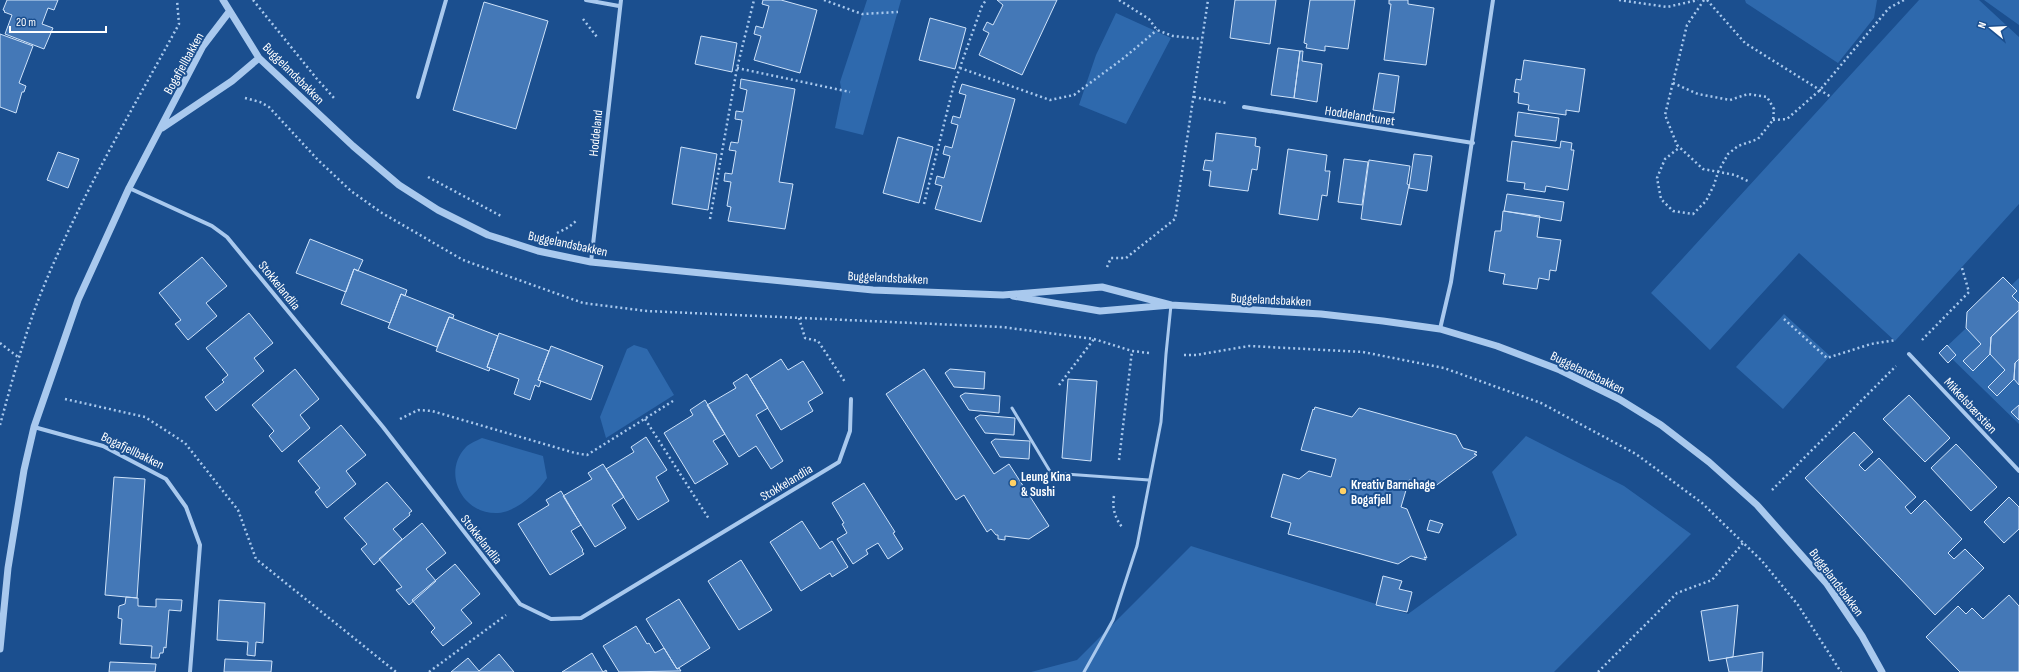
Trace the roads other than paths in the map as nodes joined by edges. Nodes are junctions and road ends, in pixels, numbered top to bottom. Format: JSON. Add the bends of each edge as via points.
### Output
{"nodes":[{"id":1,"x":222,"y":0,"type":"edge"},
{"id":2,"x":446,"y":0,"type":"edge"},
{"id":3,"x":586,"y":0,"type":"edge"},
{"id":4,"x":621,"y":0,"type":"edge"},
{"id":5,"x":1493,"y":0,"type":"edge"},
{"id":6,"x":619,"y":6,"type":"junction"},
{"id":7,"x":229,"y":12,"type":"junction"},
{"id":8,"x":259,"y":58,"type":"junction"},
{"id":9,"x":418,"y":97,"type":"dead end"},
{"id":10,"x":1244,"y":107,"type":"road end"},
{"id":11,"x":162,"y":128,"type":"junction"},
{"id":12,"x":1473,"y":143,"type":"junction"},
{"id":13,"x":129,"y":188,"type":"junction"},
{"id":14,"x":591,"y":262,"type":"junction"},
{"id":15,"x":1003,"y":295,"type":"junction"},
{"id":16,"x":1171,"y":305,"type":"junction"},
{"id":17,"x":1440,"y":329,"type":"junction"},
{"id":18,"x":1909,"y":354,"type":"road end"},
{"id":19,"x":851,"y":399,"type":"road end"},
{"id":20,"x":1012,"y":408,"type":"dead end"},
{"id":21,"x":34,"y":427,"type":"junction"},
{"id":22,"x":2019,"y":470,"type":"edge"},
{"id":23,"x":1149,"y":480,"type":"junction"},
{"id":24,"x":0,"y":649,"type":"edge"},
{"id":25,"x":190,"y":672,"type":"edge"},
{"id":26,"x":1084,"y":672,"type":"edge"},
{"id":27,"x":1882,"y":672,"type":"edge"}],
"edges":[{"from":1,"to":7,"type":"street","name":"Buggelandsbakken"},
{"from":2,"to":9,"type":"street"},
{"from":3,"to":6,"type":"street"},
{"from":4,"to":6,"type":"street","name":"Hoddeland"},
{"from":5,"to":12,"type":"street"},
{"from":6,"to":14,"type":"street","name":"Hoddeland"},
{"from":7,"to":8,"type":"street","name":"Buggelandsbakken"},
{"from":7,"to":11,"type":"street","name":"Bogafjellbakken","via":[[203,46]]},
{"from":8,"to":11,"type":"street","name":"Bogafjellbakken","via":[[232,82]]},
{"from":8,"to":14,"type":"street","name":"Buggelandsbakken","via":[[353,146],[399,185],[438,210],[488,235],[538,251]]},
{"from":10,"to":12,"type":"street","name":"Hoddelandtunet"},
{"from":11,"to":13,"type":"street","name":"Bogafjellbakken"},
{"from":12,"to":17,"type":"street","via":[[1451,282]]},
{"from":13,"to":19,"type":"street","name":"Stokkelandlia","via":[[212,226],[227,237],[383,427],[520,604],[551,619],[581,618],[839,462],[850,431]]},
{"from":13,"to":21,"type":"street","name":"Bogafjellbakken","via":[[78,300]]},
{"from":14,"to":15,"type":"street","name":"Buggelandsbakken","via":[[873,290]]},
{"from":15,"to":16,"type":"street","name":"Buggelandsbakken","via":[[1100,311]]},
{"from":15,"to":16,"type":"street","name":"Buggelandsbakken","via":[[1102,287]]},
{"from":16,"to":17,"type":"street","name":"Buggelandsbakken","via":[[1321,314]]},
{"from":16,"to":23,"type":"lane","via":[[1161,422]]},
{"from":17,"to":27,"type":"street","name":"Buggelandsbakken","via":[[1497,346],[1560,370],[1619,399],[1667,429],[1757,505],[1828,584]]},
{"from":18,"to":22,"type":"street","name":"Mikkelsbærstien"},
{"from":20,"to":23,"type":"lane","via":[[1051,473]]},
{"from":21,"to":24,"type":"street","name":"Bogafjellbakken","via":[[24,470],[8,568]]},
{"from":21,"to":25,"type":"street","name":"Bogafjellbakken","via":[[103,446],[166,479],[186,507],[200,545]]},
{"from":23,"to":26,"type":"lane","via":[[1138,546],[1113,620]]}]}
